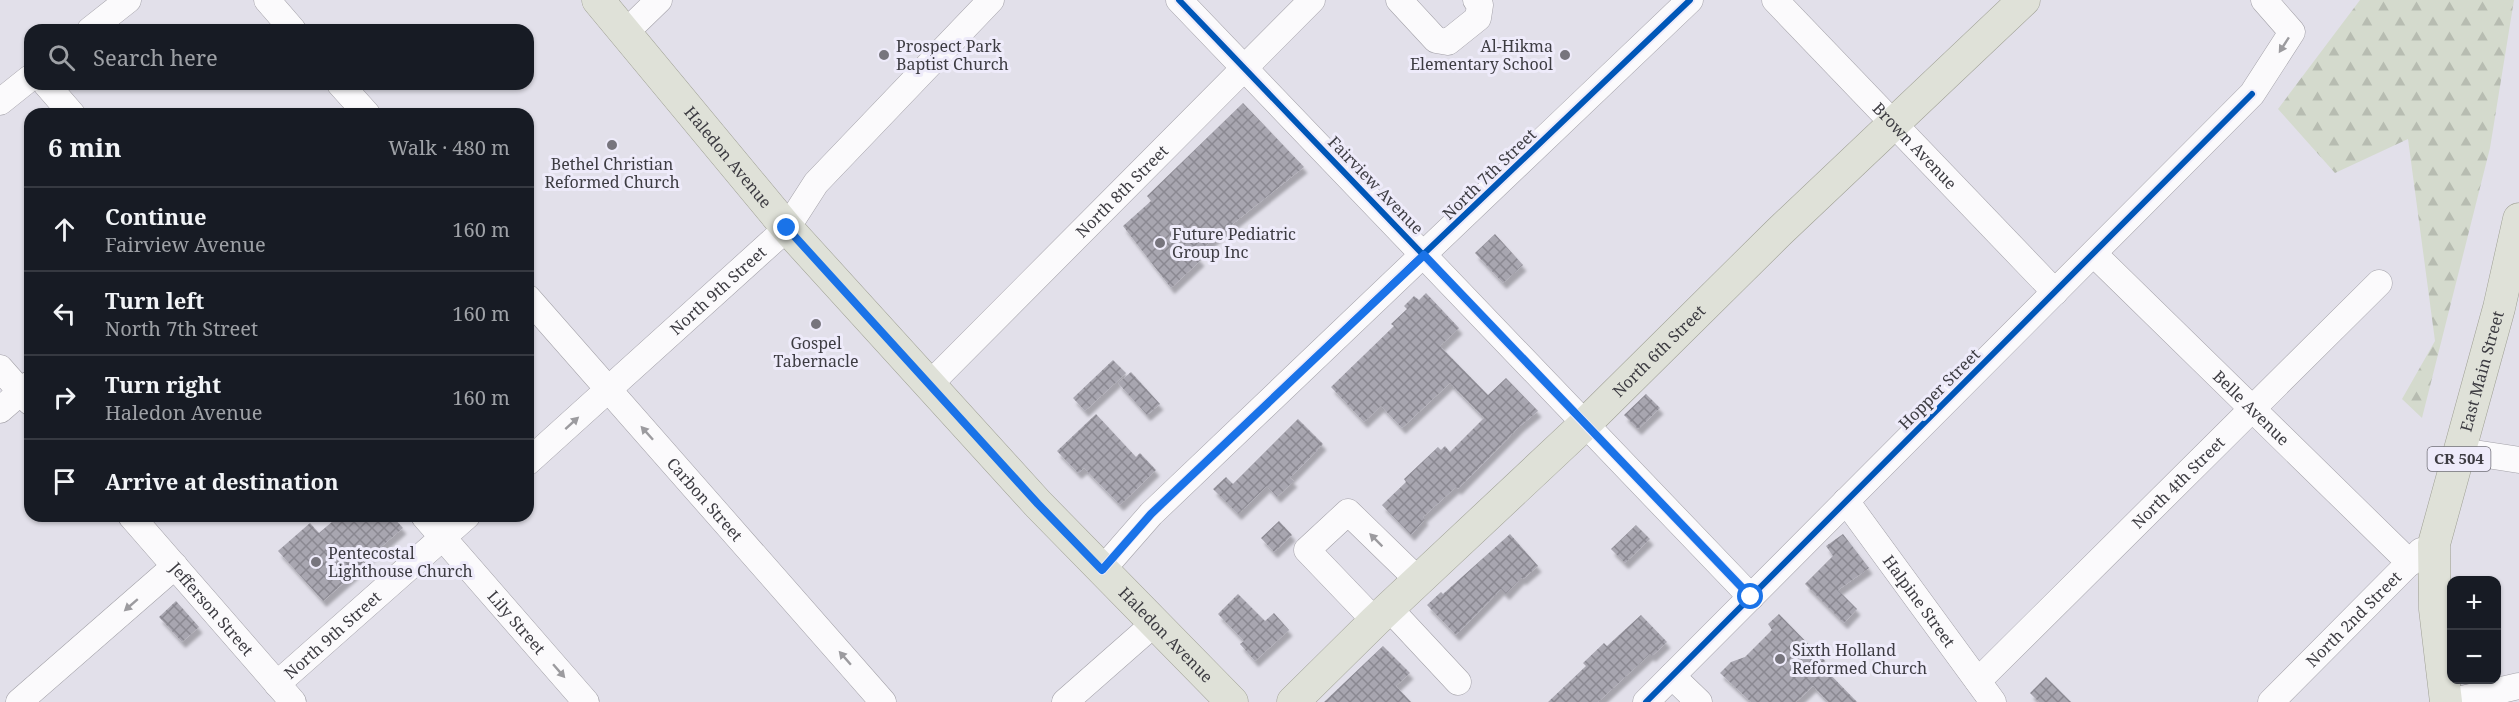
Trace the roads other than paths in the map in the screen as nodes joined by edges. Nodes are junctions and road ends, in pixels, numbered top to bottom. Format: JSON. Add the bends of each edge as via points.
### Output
{"nodes":[{"id":1,"x":128,"y":0,"type":"edge"},
{"id":2,"x":267,"y":0,"type":"edge"},
{"id":3,"x":598,"y":0,"type":"edge"},
{"id":4,"x":658,"y":0,"type":"edge"},
{"id":5,"x":991,"y":0,"type":"edge"},
{"id":6,"x":1179,"y":0,"type":"edge"},
{"id":7,"x":1312,"y":0,"type":"edge"},
{"id":8,"x":1399,"y":0,"type":"edge"},
{"id":9,"x":1476,"y":0,"type":"edge"},
{"id":10,"x":1690,"y":0,"type":"edge"},
{"id":11,"x":1775,"y":0,"type":"edge"},
{"id":12,"x":2024,"y":0,"type":"edge"},
{"id":13,"x":2264,"y":0,"type":"edge"},
{"id":14,"x":98,"y":24,"type":"edge"},
{"id":15,"x":288,"y":24,"type":"edge"},
{"id":16,"x":626,"y":32,"type":"junction"},
{"id":17,"x":1246,"y":68,"type":"junction"},
{"id":18,"x":24,"y":83,"type":"edge"},
{"id":19,"x":51,"y":90,"type":"edge"},
{"id":20,"x":345,"y":90,"type":"edge"},
{"id":21,"x":0,"y":102,"type":"edge"},
{"id":22,"x":67,"y":108,"type":"edge"},
{"id":23,"x":362,"y":108,"type":"edge"},
{"id":24,"x":1895,"y":124,"type":"junction"},
{"id":25,"x":2519,"y":219,"type":"edge"},
{"id":26,"x":787,"y":228,"type":"junction"},
{"id":27,"x":2094,"y":254,"type":"junction"},
{"id":28,"x":1424,"y":255,"type":"junction"},
{"id":29,"x":2379,"y":283,"type":"dead end"},
{"id":30,"x":2055,"y":292,"type":"junction"},
{"id":31,"x":534,"y":305,"type":"edge"},
{"id":32,"x":0,"y":368,"type":"edge"},
{"id":33,"x":930,"y":384,"type":"junction"},
{"id":34,"x":24,"y":390,"type":"edge"},
{"id":35,"x":609,"y":390,"type":"junction"},
{"id":36,"x":24,"y":395,"type":"edge"},
{"id":37,"x":0,"y":410,"type":"edge"},
{"id":38,"x":2251,"y":410,"type":"junction"},
{"id":39,"x":1585,"y":424,"type":"junction"},
{"id":40,"x":2461,"y":451,"type":"junction"},
{"id":41,"x":534,"y":457,"type":"edge"},
{"id":42,"x":2519,"y":460,"type":"edge"},
{"id":43,"x":1846,"y":501,"type":"junction"},
{"id":44,"x":136,"y":522,"type":"edge"},
{"id":45,"x":429,"y":522,"type":"edge"},
{"id":46,"x":460,"y":522,"type":"edge"},
{"id":47,"x":2437,"y":536,"type":"junction"},
{"id":48,"x":443,"y":538,"type":"junction"},
{"id":49,"x":2410,"y":563,"type":"junction"},
{"id":50,"x":175,"y":566,"type":"junction"},
{"id":51,"x":1102,"y":570,"type":"junction"},
{"id":52,"x":1418,"y":580,"type":"junction"},
{"id":53,"x":1751,"y":597,"type":"junction"},
{"id":54,"x":1382,"y":614,"type":"junction"},
{"id":55,"x":1156,"y":622,"type":"junction"},
{"id":56,"x":1672,"y":676,"type":"junction"},
{"id":57,"x":1977,"y":681,"type":"junction"},
{"id":58,"x":1458,"y":682,"type":"dead end"},
{"id":59,"x":2519,"y":686,"type":"edge"},
{"id":60,"x":285,"y":693,"type":"edge"},
{"id":61,"x":19,"y":702,"type":"edge"},
{"id":62,"x":586,"y":702,"type":"edge"},
{"id":63,"x":883,"y":702,"type":"edge"},
{"id":64,"x":1065,"y":702,"type":"edge"},
{"id":65,"x":1232,"y":702,"type":"edge"},
{"id":66,"x":1293,"y":702,"type":"edge"},
{"id":67,"x":1646,"y":702,"type":"edge"},
{"id":68,"x":1698,"y":702,"type":"edge"},
{"id":69,"x":1993,"y":702,"type":"edge"},
{"id":70,"x":2271,"y":702,"type":"edge"},
{"id":71,"x":2447,"y":702,"type":"edge"}],
"edges":[{"from":1,"to":14,"type":"street"},
{"from":2,"to":15,"type":"street"},
{"from":3,"to":16,"type":"main road","name":"Haledon Avenue"},
{"from":4,"to":16,"type":"street"},
{"from":5,"to":26,"type":"street","name":"North 9th Street","via":[[816,183]]},
{"from":6,"to":17,"type":"street","name":"Fairview Avenue"},
{"from":7,"to":17,"type":"street","name":"North 8th Street"},
{"from":8,"to":9,"type":"street","via":[[1436,40],[1448,42],[1478,18],[1480,4]]},
{"from":10,"to":28,"type":"street","name":"North 7th Street"},
{"from":11,"to":24,"type":"street","name":"Brown Avenue"},
{"from":12,"to":24,"type":"main road","name":"North 6th Street"},
{"from":13,"to":27,"type":"street","name":"Hopper Street","one_way":true,"via":[[2292,32],[2252,94]]},
{"from":16,"to":26,"type":"main road","name":"Haledon Avenue"},
{"from":17,"to":28,"type":"street","name":"Fairview Avenue"},
{"from":17,"to":33,"type":"street","name":"North 8th Street"},
{"from":18,"to":21,"type":"street"},
{"from":19,"to":22,"type":"street"},
{"from":20,"to":23,"type":"street"},
{"from":24,"to":30,"type":"street","name":"Brown Avenue"},
{"from":24,"to":39,"type":"main road","name":"North 6th Street","via":[[1779,232]]},
{"from":25,"to":40,"type":"main road","name":"East Main Street","number":"CR 504"},
{"from":26,"to":33,"type":"main road","name":"Haledon Avenue"},
{"from":26,"to":35,"type":"street","name":"North 9th Street"},
{"from":27,"to":30,"type":"street","name":"Hopper Street"},
{"from":27,"to":38,"type":"street","name":"Belle Avenue"},
{"from":28,"to":39,"type":"street","name":"Fairview Avenue"},
{"from":28,"to":51,"type":"street","name":"North 7th Street","via":[[1151,514]]},
{"from":29,"to":38,"type":"street","name":"North 4th Street"},
{"from":30,"to":43,"type":"street","name":"Hopper Street"},
{"from":31,"to":35,"type":"street","name":"Carbon Street"},
{"from":32,"to":34,"type":"street"},
{"from":33,"to":51,"type":"main road","name":"Haledon Avenue"},
{"from":41,"to":35,"type":"street","name":"North 9th Street","one_way":true},
{"from":63,"to":35,"type":"street","name":"Carbon Street","one_way":true},
{"from":36,"to":37,"type":"street"},
{"from":38,"to":49,"type":"street","name":"Belle Avenue"},
{"from":38,"to":57,"type":"street","name":"North 4th Street"},
{"from":39,"to":52,"type":"main road","name":"North 6th Street"},
{"from":39,"to":53,"type":"street","name":"Fairview Avenue"},
{"from":40,"to":42,"type":"street"},
{"from":40,"to":47,"type":"main road","name":"East Main Street","number":"CR 504"},
{"from":43,"to":53,"type":"street","name":"Hopper Street"},
{"from":43,"to":57,"type":"street","name":"Halpine Street"},
{"from":44,"to":50,"type":"street","name":"Jefferson Street"},
{"from":45,"to":48,"type":"street","name":"Lily Street"},
{"from":46,"to":48,"type":"street","name":"North 9th Street"},
{"from":47,"to":49,"type":"street","name":"North 2nd Street"},
{"from":47,"to":71,"type":"main road","name":"East Main Street","number":"CR 504","via":[[2433,565],[2435,609]]},
{"from":48,"to":60,"type":"street","name":"North 9th Street"},
{"from":48,"to":62,"type":"street","name":"Lily Street","one_way":true},
{"from":49,"to":70,"type":"street","name":"North 2nd Street"},
{"from":50,"to":60,"type":"street","name":"Jefferson Street"},
{"from":50,"to":61,"type":"street","one_way":true},
{"from":51,"to":55,"type":"main road","name":"Haledon Avenue"},
{"from":52,"to":54,"type":"main road","name":"North 6th Street"},
{"from":52,"to":54,"type":"street","one_way":true,"via":[[1348,512],[1307,550]]},
{"from":53,"to":56,"type":"street","name":"Hopper Street"},
{"from":54,"to":58,"type":"street"},
{"from":54,"to":66,"type":"main road","name":"North 6th Street"},
{"from":55,"to":64,"type":"street"},
{"from":55,"to":65,"type":"main road","name":"Haledon Avenue"},
{"from":56,"to":67,"type":"street","name":"Hopper Street"},
{"from":56,"to":68,"type":"street"},
{"from":57,"to":69,"type":"street","name":"Halpine Street"},
{"from":59,"to":71,"type":"street"}]}
